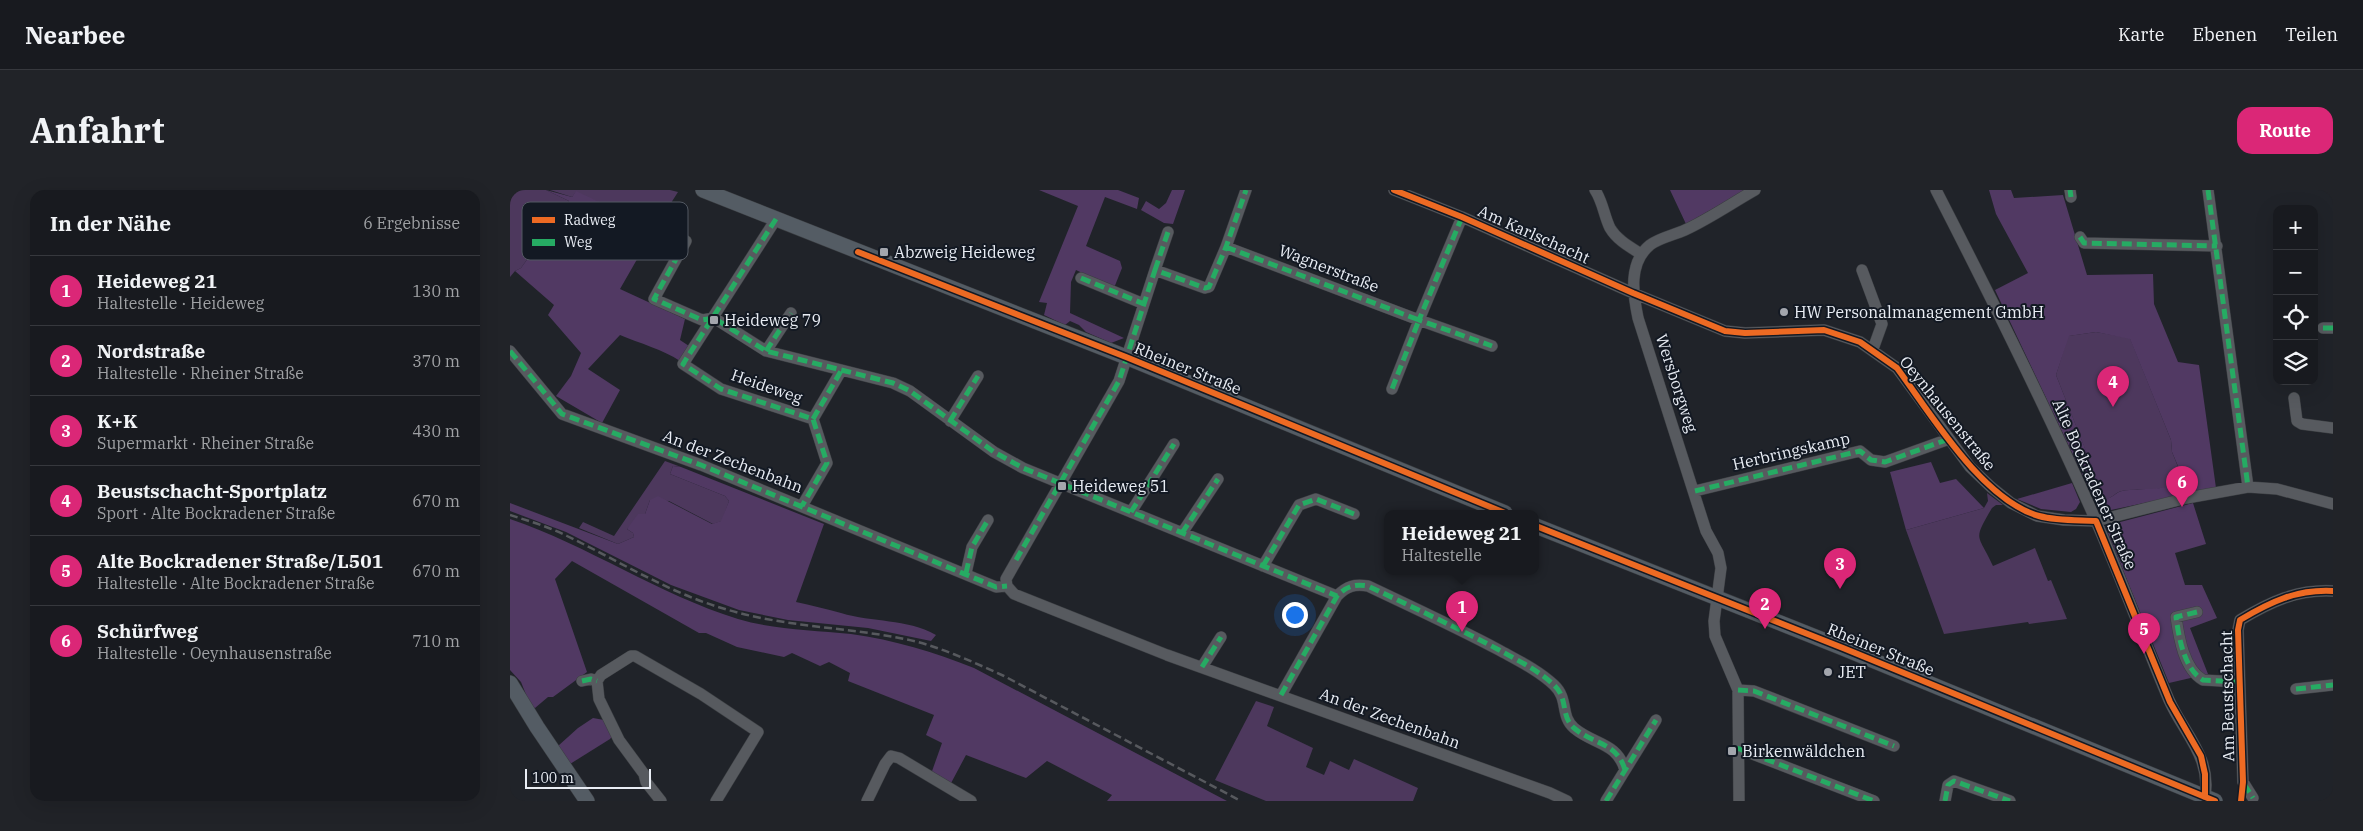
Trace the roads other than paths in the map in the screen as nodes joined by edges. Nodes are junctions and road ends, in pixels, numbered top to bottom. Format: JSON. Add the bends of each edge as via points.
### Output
{"nodes":[{"id":1,"x":704,"y":190,"type":"edge"},
{"id":2,"x":1246,"y":190,"type":"edge"},
{"id":3,"x":1394,"y":190,"type":"edge"},
{"id":4,"x":1595,"y":190,"type":"edge"},
{"id":5,"x":1755,"y":190,"type":"edge"},
{"id":6,"x":1936,"y":190,"type":"edge"},
{"id":7,"x":2208,"y":190,"type":"edge"},
{"id":8,"x":1462,"y":216,"type":"junction"},
{"id":9,"x":776,"y":219,"type":"junction"},
{"id":10,"x":1168,"y":232,"type":"dead end"},
{"id":11,"x":2080,"y":238,"type":"dead end"},
{"id":12,"x":2217,"y":246,"type":"junction"},
{"id":13,"x":1226,"y":247,"type":"junction"},
{"id":14,"x":1641,"y":254,"type":"junction"},
{"id":15,"x":675,"y":260,"type":"edge"},
{"id":16,"x":1155,"y":270,"type":"junction"},
{"id":17,"x":1862,"y":270,"type":"dead end"},
{"id":18,"x":1082,"y":278,"type":"dead end"},
{"id":19,"x":1633,"y":293,"type":"junction"},
{"id":20,"x":1144,"y":304,"type":"junction"},
{"id":21,"x":791,"y":313,"type":"dead end"},
{"id":22,"x":714,"y":318,"type":"junction"},
{"id":23,"x":1419,"y":320,"type":"junction"},
{"id":24,"x":1492,"y":346,"type":"dead end"},
{"id":25,"x":1873,"y":349,"type":"junction"},
{"id":26,"x":766,"y":351,"type":"junction"},
{"id":27,"x":510,"y":352,"type":"edge"},
{"id":28,"x":1126,"y":357,"type":"junction"},
{"id":29,"x":841,"y":371,"type":"junction"},
{"id":30,"x":978,"y":376,"type":"dead end"},
{"id":31,"x":1392,"y":389,"type":"dead end"},
{"id":32,"x":2294,"y":398,"type":"dead end"},
{"id":33,"x":813,"y":419,"type":"junction"},
{"id":34,"x":950,"y":421,"type":"junction"},
{"id":35,"x":2333,"y":428,"type":"edge"},
{"id":36,"x":1950,"y":439,"type":"junction"},
{"id":37,"x":1174,"y":444,"type":"dead end"},
{"id":38,"x":1218,"y":479,"type":"dead end"},
{"id":39,"x":1061,"y":484,"type":"junction"},
{"id":40,"x":2248,"y":487,"type":"junction"},
{"id":41,"x":1695,"y":490,"type":"junction"},
{"id":42,"x":2333,"y":504,"type":"edge"},
{"id":43,"x":802,"y":506,"type":"junction"},
{"id":44,"x":1499,"y":510,"type":"edge"},
{"id":45,"x":1131,"y":512,"type":"junction"},
{"id":46,"x":1354,"y":514,"type":"dead end"},
{"id":47,"x":988,"y":520,"type":"dead end"},
{"id":48,"x":2096,"y":521,"type":"junction"},
{"id":49,"x":1539,"y":527,"type":"edge"},
{"id":50,"x":1182,"y":533,"type":"junction"},
{"id":51,"x":1263,"y":566,"type":"junction"},
{"id":52,"x":966,"y":573,"type":"junction"},
{"id":53,"x":1007,"y":586,"type":"junction"},
{"id":54,"x":2333,"y":591,"type":"edge"},
{"id":55,"x":1337,"y":596,"type":"junction"},
{"id":56,"x":1718,"y":599,"type":"junction"},
{"id":57,"x":2197,"y":612,"type":"dead end"},
{"id":58,"x":1221,"y":637,"type":"dead end"},
{"id":59,"x":1202,"y":667,"type":"junction"},
{"id":60,"x":582,"y":681,"type":"dead end"},
{"id":61,"x":597,"y":681,"type":"junction"},
{"id":62,"x":2238,"y":682,"type":"junction"},
{"id":63,"x":510,"y":683,"type":"edge"},
{"id":64,"x":2333,"y":685,"type":"edge"},
{"id":65,"x":2296,"y":689,"type":"dead end"},
{"id":66,"x":1738,"y":690,"type":"junction"},
{"id":67,"x":1281,"y":695,"type":"junction"},
{"id":68,"x":1656,"y":720,"type":"dead end"},
{"id":69,"x":1894,"y":746,"type":"dead end"},
{"id":70,"x":1737,"y":748,"type":"junction"},
{"id":71,"x":1625,"y":770,"type":"junction"},
{"id":72,"x":2253,"y":798,"type":"dead end"},
{"id":73,"x":2208,"y":800,"type":"edge"},
{"id":74,"x":587,"y":801,"type":"edge"},
{"id":75,"x":661,"y":801,"type":"edge"},
{"id":76,"x":716,"y":801,"type":"edge"},
{"id":77,"x":867,"y":801,"type":"edge"},
{"id":78,"x":971,"y":801,"type":"edge"},
{"id":79,"x":1567,"y":801,"type":"edge"},
{"id":80,"x":1606,"y":801,"type":"edge"},
{"id":81,"x":1739,"y":801,"type":"edge"},
{"id":82,"x":1874,"y":801,"type":"edge"},
{"id":83,"x":1945,"y":801,"type":"edge"},
{"id":84,"x":2010,"y":801,"type":"edge"}],
"edges":[{"from":1,"to":9,"type":"main road","name":"Rheiner Straße"},
{"from":2,"to":13,"type":"street"},
{"from":3,"to":8,"type":"street","name":"Am Karlschacht"},
{"from":4,"to":14,"type":"street","via":[[1611,229],[1621,241]]},
{"from":5,"to":14,"type":"street","via":[[1686,230],[1650,245]]},
{"from":6,"to":48,"type":"street","name":"Alte Bockradener Straße","via":[[2028,373]]},
{"from":7,"to":12,"type":"street"},
{"from":8,"to":19,"type":"street","name":"Am Karlschacht"},
{"from":8,"to":23,"type":"street"},
{"from":9,"to":22,"type":"street","name":"Heideweg"},
{"from":9,"to":28,"type":"main road","name":"Rheiner Straße"},
{"from":10,"to":16,"type":"street"},
{"from":11,"to":12,"type":"street","via":[[2084,242]]},
{"from":12,"to":40,"type":"street"},
{"from":13,"to":16,"type":"street","via":[[1209,287]]},
{"from":13,"to":23,"type":"street","name":"Wagnerstraße"},
{"from":14,"to":19,"type":"street","name":"Wersborgweg"},
{"from":15,"to":22,"type":"street","name":"Heideweg","via":[[654,299],[702,320]]},
{"from":16,"to":20,"type":"street"},
{"from":17,"to":25,"type":"street","via":[[1882,324]]},
{"from":18,"to":20,"type":"street"},
{"from":19,"to":25,"type":"street","name":"Oeynhausenstraße","via":[[1725,331],[1824,330]]},
{"from":19,"to":41,"type":"street","name":"Wersborgweg","via":[[1638,318]]},
{"from":20,"to":28,"type":"street"},
{"from":21,"to":26,"type":"street","name":"Heideweg"},
{"from":22,"to":26,"type":"street","name":"Heideweg"},
{"from":22,"to":33,"type":"street","name":"Heideweg","via":[[683,364],[721,389]]},
{"from":23,"to":24,"type":"street","name":"Wagnerstraße"},
{"from":23,"to":31,"type":"street"},
{"from":25,"to":36,"type":"street","name":"Oeynhausenstraße","via":[[1897,368]]},
{"from":26,"to":29,"type":"street","name":"Heideweg"},
{"from":27,"to":43,"type":"street","name":"An der Zechenbahn","via":[[562,414]]},
{"from":28,"to":39,"type":"street","via":[[1119,382]]},
{"from":28,"to":44,"type":"main road","name":"Rheiner Straße"},
{"from":29,"to":33,"type":"street","name":"Heideweg"},
{"from":29,"to":34,"type":"street","name":"Heideweg","via":[[893,383],[910,391]]},
{"from":30,"to":34,"type":"street"},
{"from":32,"to":35,"type":"street","via":[[2297,421]]},
{"from":33,"to":43,"type":"street","name":"Heideweg","via":[[827,463]]},
{"from":34,"to":39,"type":"street","name":"Heideweg","via":[[1000,456]]},
{"from":36,"to":41,"type":"street","name":"Herbringskamp","via":[[1885,462],[1871,460],[1860,451]]},
{"from":36,"to":48,"type":"street","name":"Oeynhausenstraße","via":[[1970,466],[2011,503],[2038,516]]},
{"from":37,"to":45,"type":"street"},
{"from":38,"to":50,"type":"street"},
{"from":39,"to":45,"type":"street","name":"Heideweg"},
{"from":39,"to":53,"type":"street","via":[[1016,560],[1006,579]]},
{"from":40,"to":42,"type":"street","name":"Oeynhausenstraße","via":[[2277,489]]},
{"from":40,"to":48,"type":"street","name":"Oeynhausenstraße","via":[[2187,498]]},
{"from":41,"to":56,"type":"street","name":"Wersborgweg","via":[[1706,531],[1718,553],[1721,568]]},
{"from":43,"to":52,"type":"street","name":"An der Zechenbahn"},
{"from":45,"to":50,"type":"street","name":"Heideweg"},
{"from":46,"to":51,"type":"street","via":[[1316,499],[1299,505]]},
{"from":47,"to":52,"type":"street","via":[[972,547]]},
{"from":48,"to":73,"type":"street","name":"Alte Bockradener Straße","via":[[2170,702],[2201,756]]},
{"from":49,"to":56,"type":"main road","name":"Rheiner Straße"},
{"from":50,"to":51,"type":"street","name":"Heideweg"},
{"from":51,"to":55,"type":"street","name":"Heideweg"},
{"from":52,"to":53,"type":"street","name":"An der Zechenbahn","via":[[996,587]]},
{"from":53,"to":59,"type":"street","name":"An der Zechenbahn","via":[[1014,594]]},
{"from":54,"to":62,"type":"street","name":"Am Beustschacht","via":[[2296,593],[2265,605],[2240,620]]},
{"from":55,"to":67,"type":"street"},
{"from":55,"to":71,"type":"street","via":[[1355,584],[1368,586],[1527,666],[1554,684],[1562,694],[1567,719],[1574,728],[1618,754]]},
{"from":56,"to":66,"type":"street","name":"Wersborgweg","via":[[1715,636]]},
{"from":56,"to":73,"type":"main road","name":"Rheiner Straße"},
{"from":57,"to":62,"type":"street","name":"Am Beustschacht","via":[[2176,617],[2179,639],[2188,660],[2203,680]]},
{"from":58,"to":59,"type":"street"},
{"from":59,"to":67,"type":"street","name":"An der Zechenbahn"},
{"from":60,"to":61,"type":"street"},
{"from":61,"to":75,"type":"street","via":[[599,699],[619,740]]},
{"from":61,"to":76,"type":"street","via":[[612,667],[635,656],[758,732]]},
{"from":62,"to":72,"type":"street","name":"Am Beustschacht","via":[[2242,782]]},
{"from":63,"to":74,"type":"main road"},
{"from":64,"to":65,"type":"street"},
{"from":66,"to":69,"type":"street","via":[[1754,691]]},
{"from":66,"to":70,"type":"street"},
{"from":67,"to":79,"type":"street","name":"An der Zechenbahn"},
{"from":68,"to":71,"type":"street"},
{"from":70,"to":81,"type":"street"},
{"from":70,"to":82,"type":"street"},
{"from":71,"to":80,"type":"street"},
{"from":77,"to":78,"type":"street","via":[[891,756]]},
{"from":83,"to":84,"type":"street","via":[[1948,785],[1954,781]]}]}
